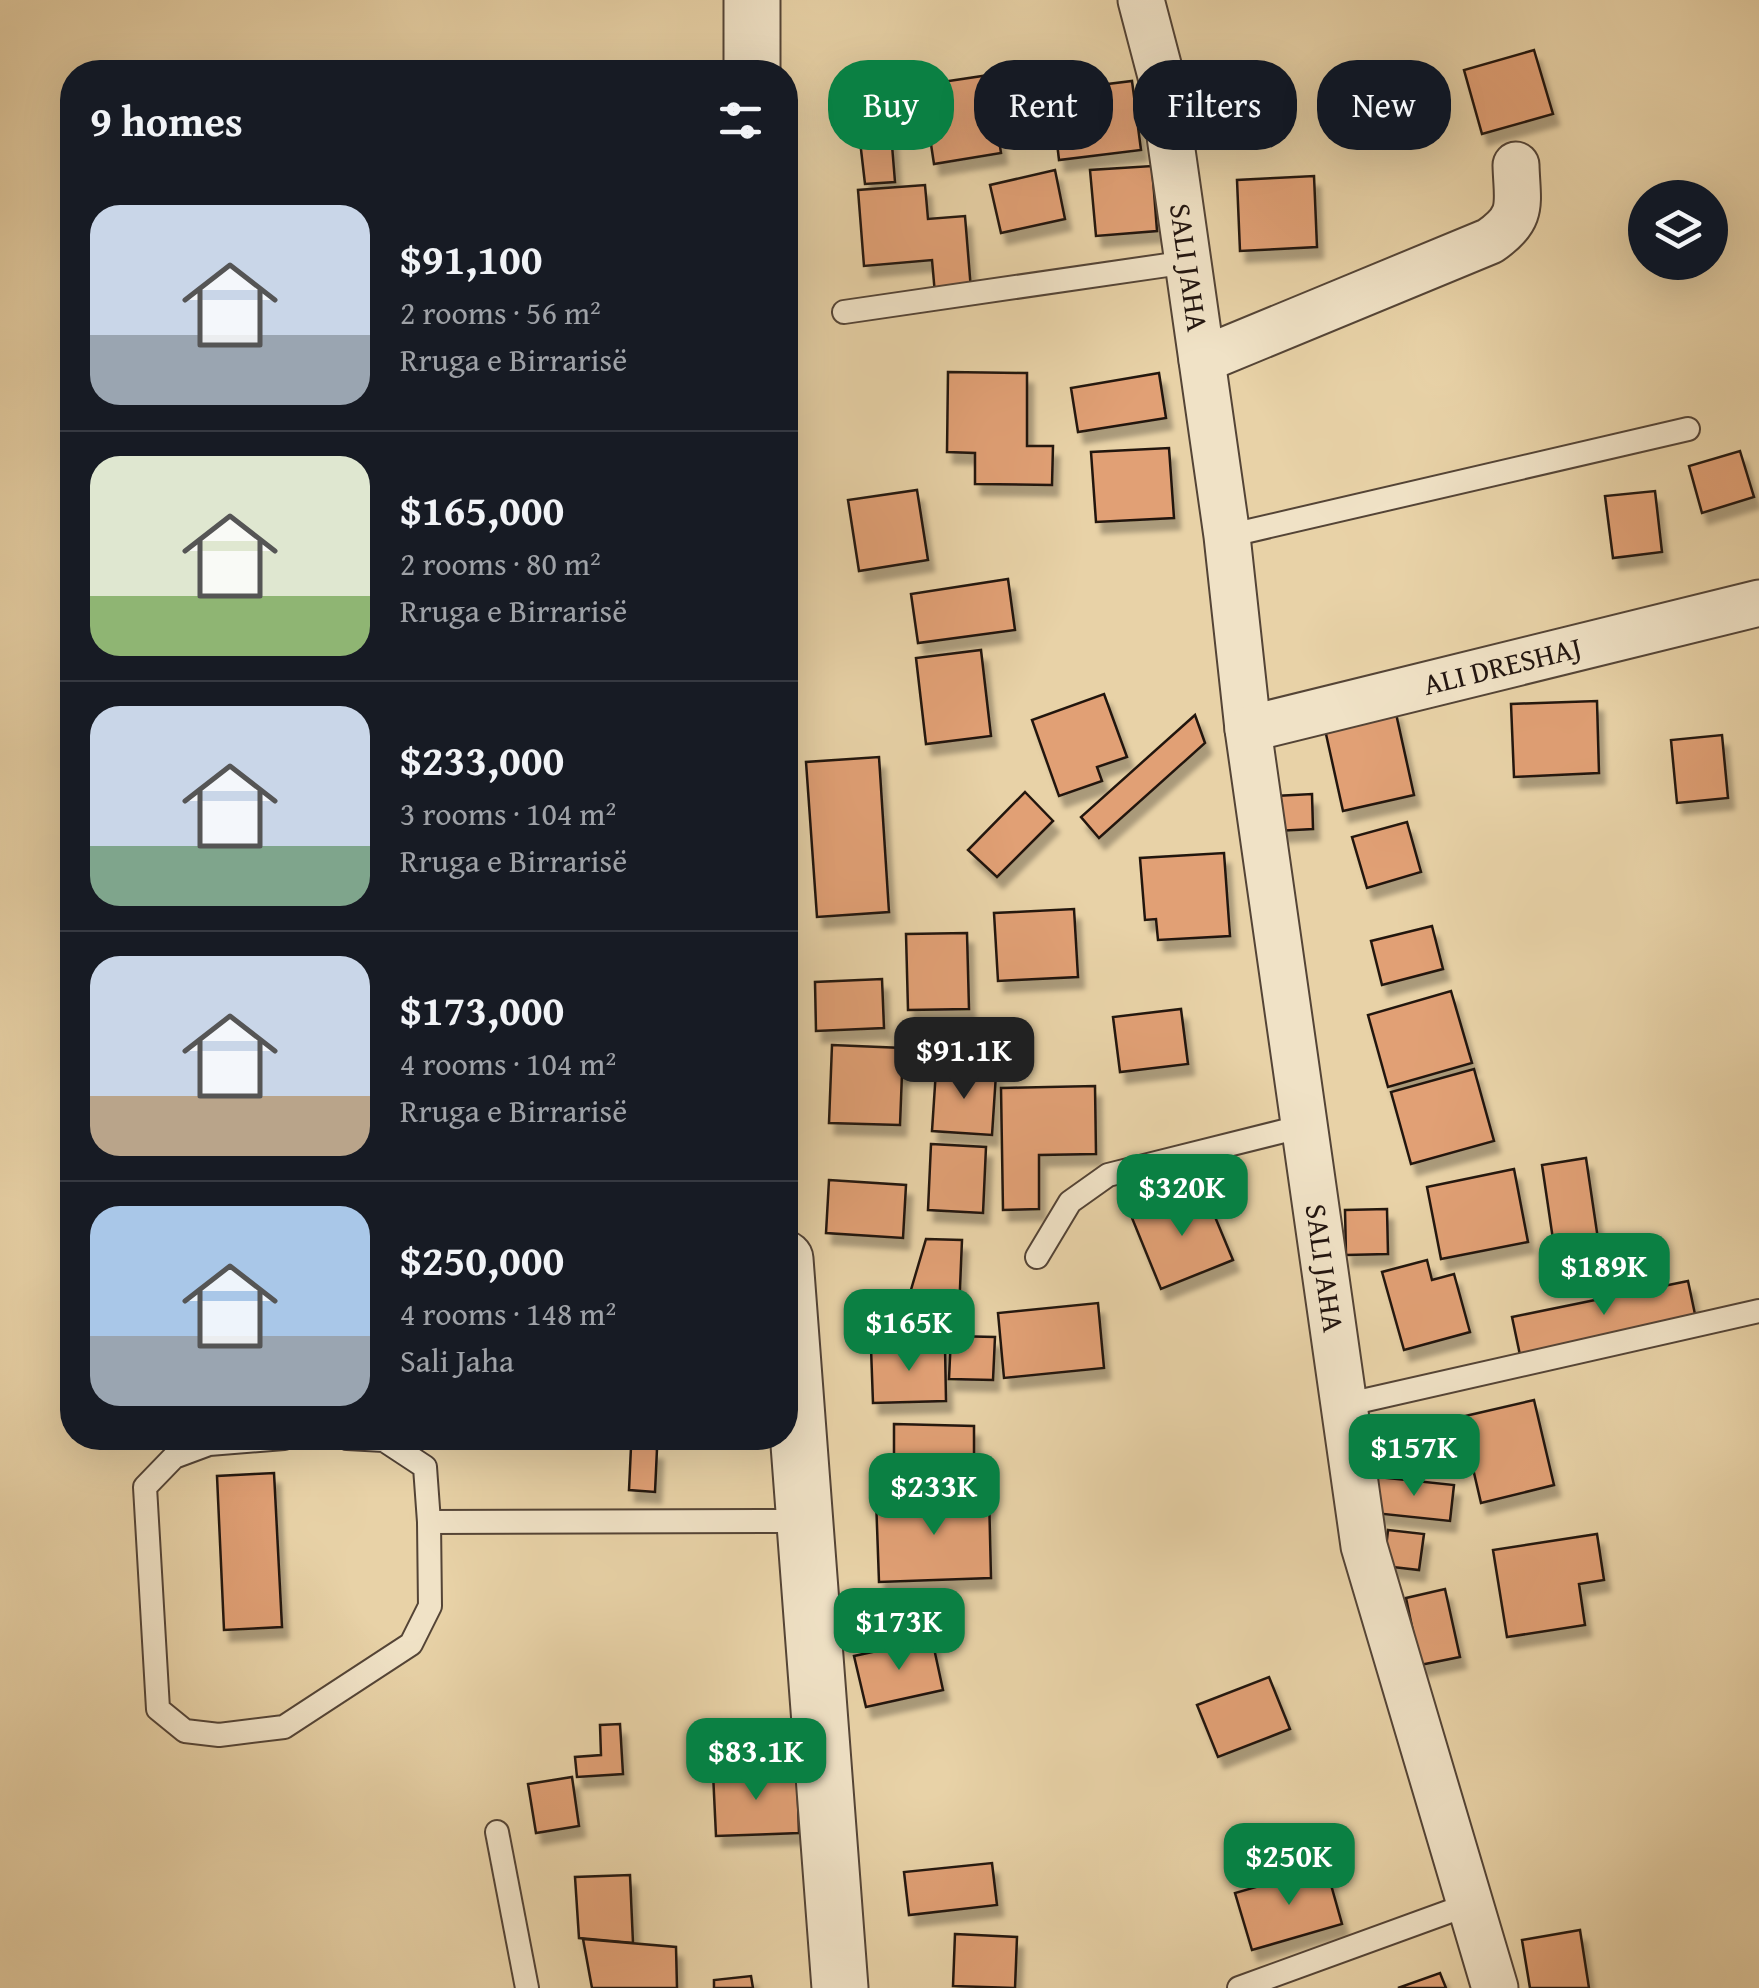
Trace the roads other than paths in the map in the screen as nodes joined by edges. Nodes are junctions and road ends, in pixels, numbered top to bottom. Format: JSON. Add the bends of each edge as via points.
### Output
{"nodes":[{"id":1,"x":752,"y":0,"type":"edge"},
{"id":2,"x":1143,"y":0,"type":"edge"},
{"id":3,"x":752,"y":60,"type":"edge"},
{"id":4,"x":1516,"y":164,"type":"dead end"},
{"id":5,"x":1188,"y":262,"type":"junction"},
{"id":6,"x":844,"y":312,"type":"dead end"},
{"id":7,"x":1202,"y":360,"type":"junction"},
{"id":8,"x":1688,"y":429,"type":"dead end"},
{"id":9,"x":1226,"y":536,"type":"junction"},
{"id":10,"x":1759,"y":603,"type":"edge"},
{"id":11,"x":1248,"y":728,"type":"junction"},
{"id":12,"x":1304,"y":1126,"type":"junction"},
{"id":13,"x":1037,"y":1257,"type":"dead end"},
{"id":14,"x":1759,"y":1312,"type":"edge"},
{"id":15,"x":1344,"y":1405,"type":"junction"},
{"id":16,"x":798,"y":1438,"type":"edge"},
{"id":17,"x":193,"y":1450,"type":"edge"},
{"id":18,"x":399,"y":1450,"type":"edge"},
{"id":19,"x":804,"y":1521,"type":"junction"},
{"id":20,"x":429,"y":1522,"type":"junction"},
{"id":21,"x":497,"y":1832,"type":"dead end"},
{"id":22,"x":832,"y":1880,"type":"junction"},
{"id":23,"x":1470,"y":1904,"type":"junction"},
{"id":24,"x":527,"y":1988,"type":"edge"},
{"id":25,"x":840,"y":1988,"type":"edge"},
{"id":26,"x":863,"y":1988,"type":"edge"},
{"id":27,"x":1239,"y":1988,"type":"edge"},
{"id":28,"x":1495,"y":1988,"type":"edge"}],
"edges":[{"from":1,"to":3,"type":"street"},
{"from":2,"to":5,"type":"street","name":"SALI JAHA","via":[[1162,80]]},
{"from":4,"to":7,"type":"street","via":[[1517,210],[1509,228],[1490,241]]},
{"from":5,"to":6,"type":"lane"},
{"from":5,"to":7,"type":"street","name":"SALI JAHA"},
{"from":7,"to":9,"type":"street","name":"SALI JAHA"},
{"from":8,"to":9,"type":"lane"},
{"from":9,"to":11,"type":"street","name":"SALI JAHA"},
{"from":10,"to":11,"type":"street","name":"ALI DRESHAJ"},
{"from":11,"to":12,"type":"street","name":"SALI JAHA"},
{"from":12,"to":13,"type":"lane","via":[[1108,1175],[1070,1202]]},
{"from":12,"to":15,"type":"street","name":"SALI JAHA"},
{"from":14,"to":15,"type":"lane"},
{"from":15,"to":23,"type":"street","name":"SALI JAHA","via":[[1364,1546]]},
{"from":16,"to":19,"type":"street"},
{"from":17,"to":20,"type":"lane","via":[[174,1457],[145,1487],[158,1709],[185,1731],[219,1735],[284,1727],[411,1644],[430,1606]]},
{"from":18,"to":20,"type":"lane","via":[[425,1467]]},
{"from":19,"to":20,"type":"lane"},
{"from":19,"to":22,"type":"street"},
{"from":21,"to":24,"type":"lane"},
{"from":22,"to":25,"type":"street"},
{"from":22,"to":26,"type":"street"},
{"from":23,"to":27,"type":"lane"},
{"from":23,"to":28,"type":"street","name":"SALI JAHA"}]}
